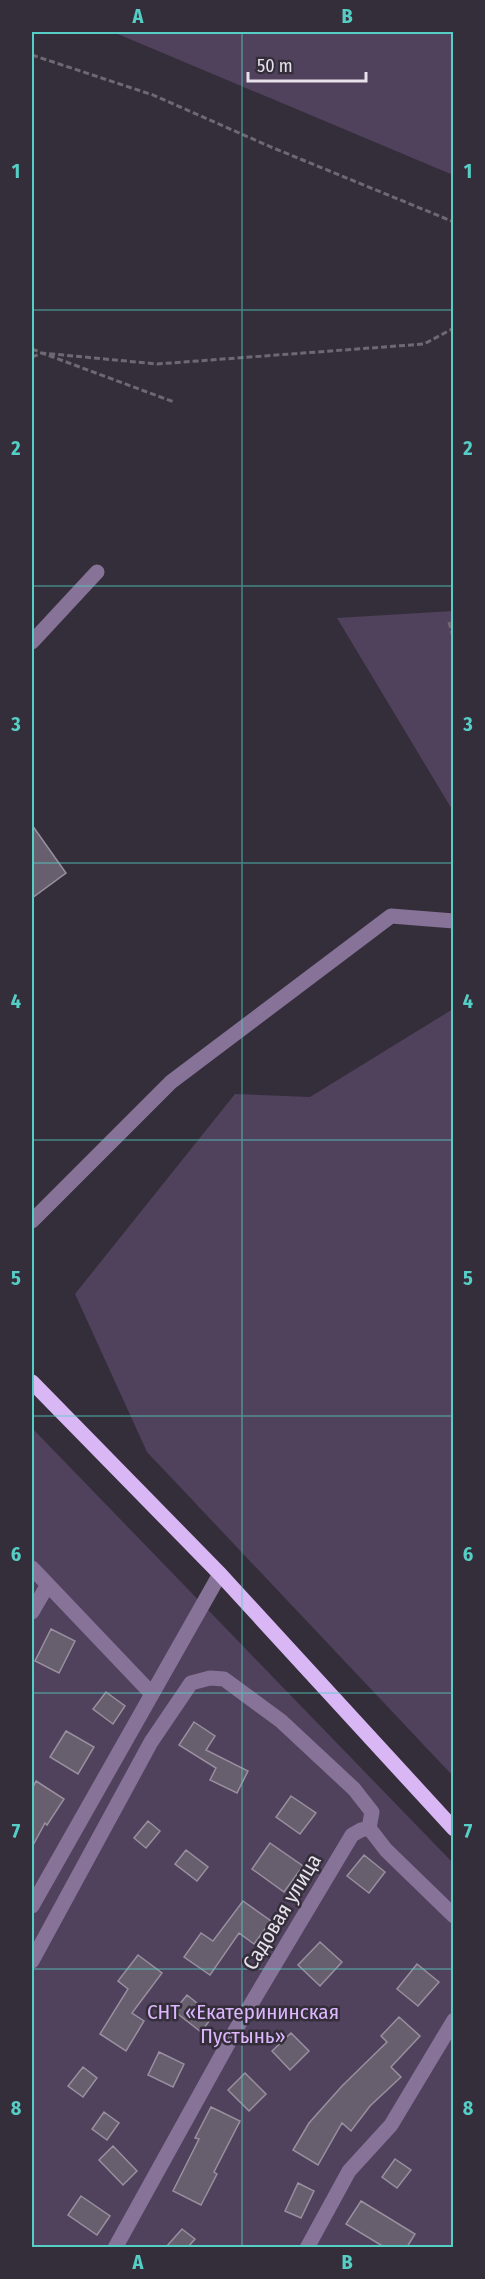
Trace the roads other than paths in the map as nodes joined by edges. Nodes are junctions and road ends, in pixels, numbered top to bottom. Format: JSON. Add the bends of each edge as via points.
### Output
{"nodes":[{"id":1,"x":96,"y":572,"type":"dead end"},
{"id":2,"x":32,"y":642,"type":"edge"},
{"id":3,"x":453,"y":921,"type":"edge"},
{"id":4,"x":32,"y":1221,"type":"edge"},
{"id":5,"x":32,"y":1382,"type":"edge"},
{"id":6,"x":32,"y":1568,"type":"edge"},
{"id":7,"x":220,"y":1574,"type":"junction"},
{"id":8,"x":47,"y":1586,"type":"junction"},
{"id":9,"x":32,"y":1612,"type":"edge"},
{"id":10,"x":151,"y":1693,"type":"junction"},
{"id":11,"x":369,"y":1828,"type":"junction"},
{"id":12,"x":453,"y":1829,"type":"edge"},
{"id":13,"x":32,"y":1906,"type":"edge"},
{"id":14,"x":453,"y":1916,"type":"edge"},
{"id":15,"x":32,"y":1961,"type":"edge"},
{"id":16,"x":453,"y":2020,"type":"edge"},
{"id":17,"x":115,"y":2247,"type":"edge"},
{"id":18,"x":307,"y":2247,"type":"edge"}],
"edges":[{"from":1,"to":2,"type":"street"},
{"from":3,"to":4,"type":"street","via":[[391,916],[171,1082]]},
{"from":5,"to":7,"type":"main road"},
{"from":6,"to":8,"type":"street"},
{"from":7,"to":10,"type":"street"},
{"from":7,"to":12,"type":"main road"},
{"from":8,"to":9,"type":"street"},
{"from":8,"to":10,"type":"street"},
{"from":10,"to":13,"type":"street"},
{"from":11,"to":14,"type":"street"},
{"from":11,"to":15,"type":"street","via":[[372,1812],[354,1789],[282,1721],[224,1679],[191,1683],[151,1742]]},
{"from":11,"to":17,"type":"street","name":"Садовая улица","via":[[352,1836],[235,2031]]},
{"from":16,"to":18,"type":"street","via":[[391,2125],[349,2171]]}]}
